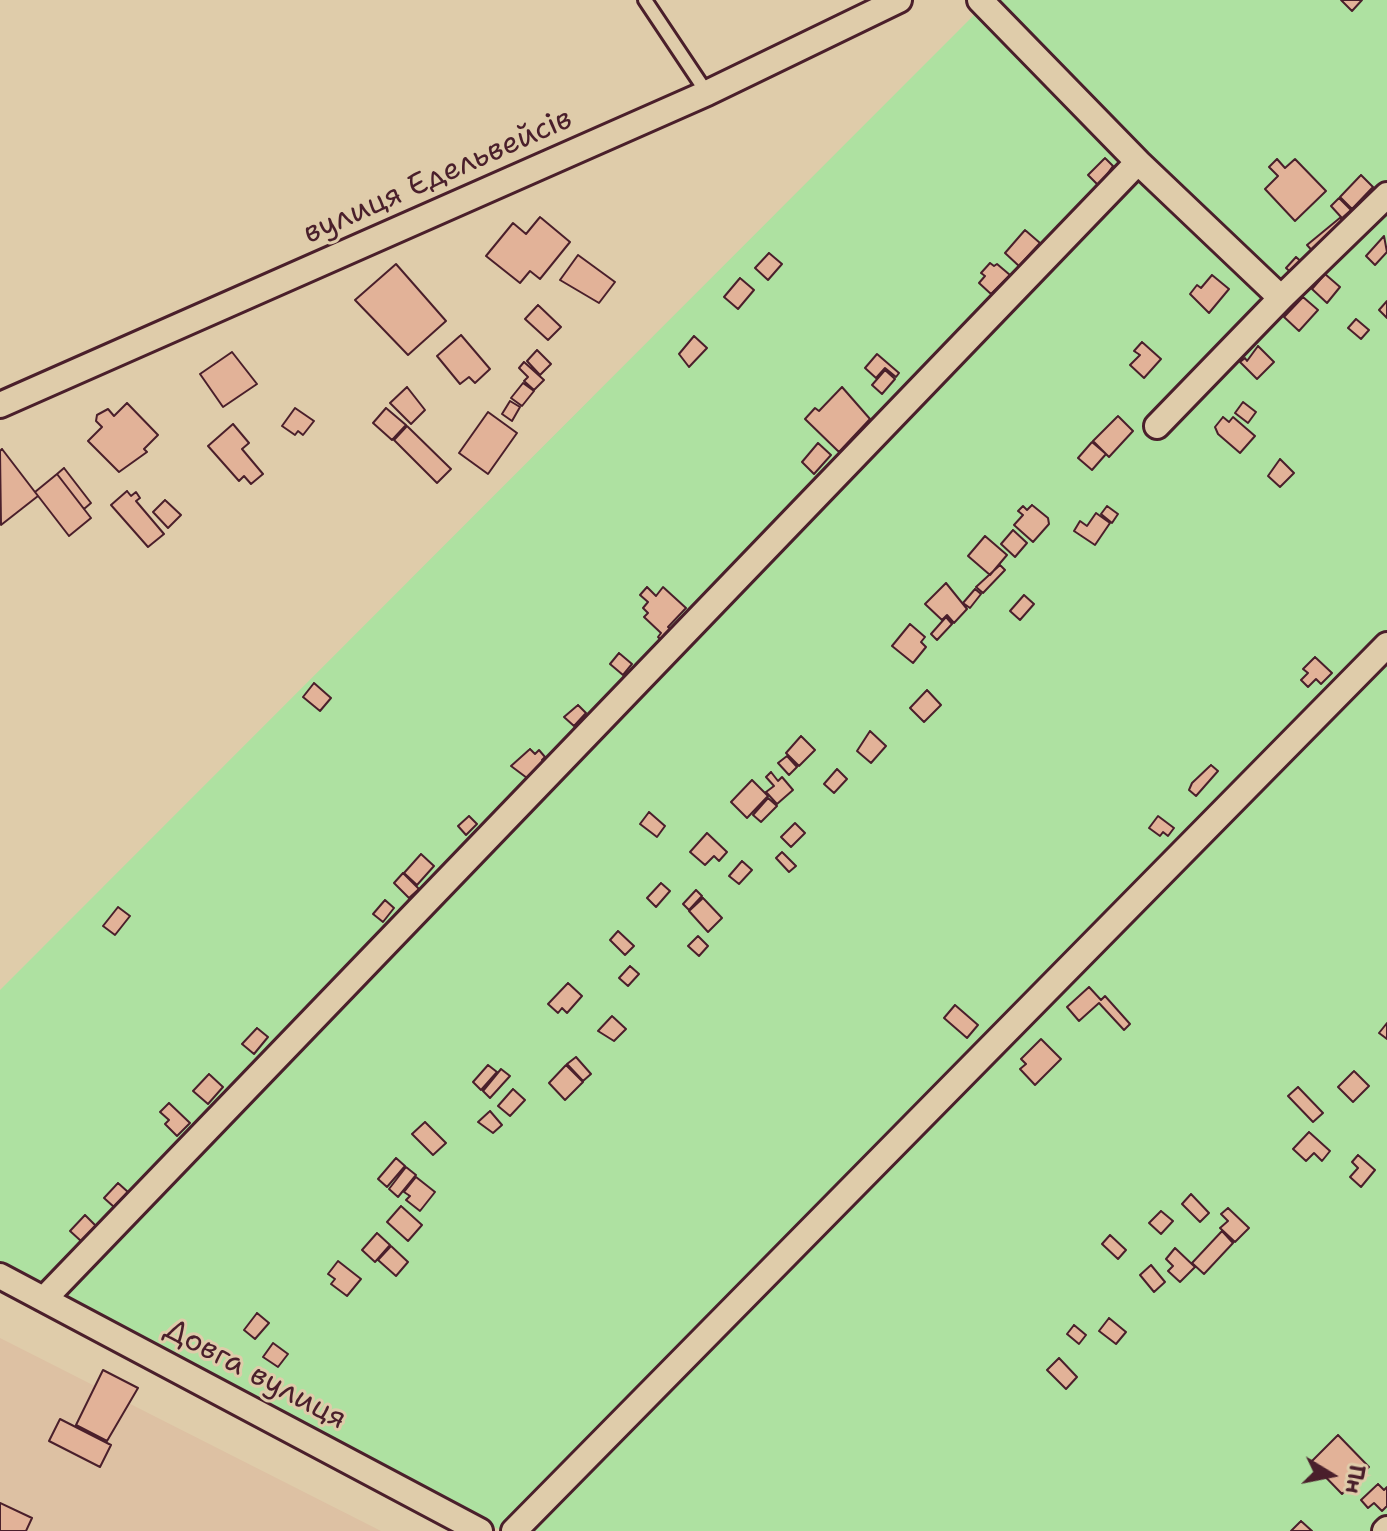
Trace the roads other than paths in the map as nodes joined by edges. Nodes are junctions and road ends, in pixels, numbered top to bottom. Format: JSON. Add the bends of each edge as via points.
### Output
{"nodes":[{"id":1,"x":645,"y":0,"type":"edge"},
{"id":2,"x":899,"y":0,"type":"edge"},
{"id":3,"x":980,"y":0,"type":"edge"},
{"id":4,"x":707,"y":93,"type":"junction"},
{"id":5,"x":1138,"y":162,"type":"junction"},
{"id":6,"x":1387,"y":195,"type":"edge"},
{"id":7,"x":1281,"y":298,"type":"junction"},
{"id":8,"x":0,"y":405,"type":"edge"},
{"id":9,"x":1157,"y":426,"type":"dead end"},
{"id":10,"x":1387,"y":645,"type":"edge"},
{"id":11,"x":0,"y":1276,"type":"edge"},
{"id":12,"x":44,"y":1299,"type":"junction"},
{"id":13,"x":480,"y":1531,"type":"edge"},
{"id":14,"x":514,"y":1531,"type":"edge"}],
"edges":[{"from":1,"to":4,"type":"lane"},
{"from":2,"to":4,"type":"street","name":"вулиця Едельвейсів"},
{"from":3,"to":5,"type":"street"},
{"from":4,"to":8,"type":"street","name":"вулиця Едельвейсів"},
{"from":5,"to":7,"type":"street"},
{"from":5,"to":12,"type":"street"},
{"from":6,"to":7,"type":"street"},
{"from":7,"to":9,"type":"street"},
{"from":10,"to":14,"type":"street"},
{"from":11,"to":12,"type":"street","name":"Довга вулиця"},
{"from":12,"to":13,"type":"street","name":"Довга вулиця"}]}
